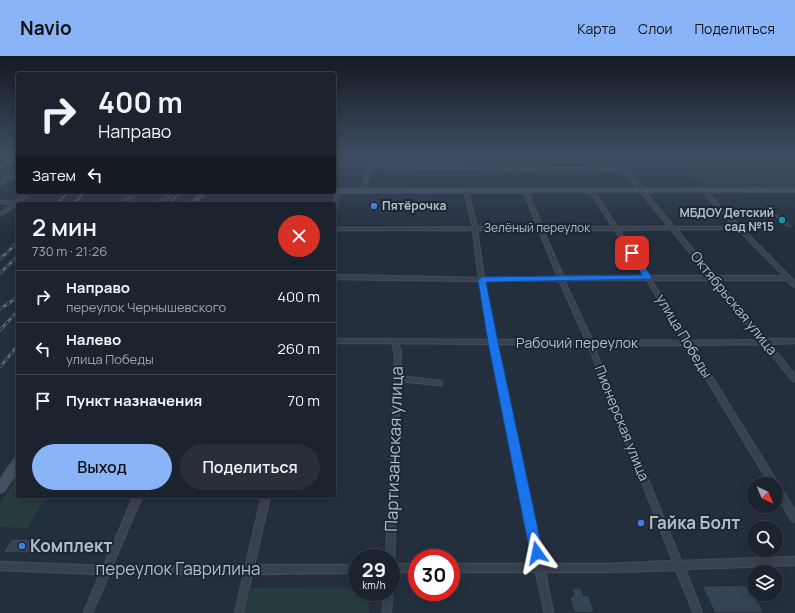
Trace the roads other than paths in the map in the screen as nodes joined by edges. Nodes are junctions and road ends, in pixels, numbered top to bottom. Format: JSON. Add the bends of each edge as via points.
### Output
{"nodes":[{"id":1,"x":365,"y":183,"type":"edge"},
{"id":2,"x":635,"y":183,"type":"edge"},
{"id":3,"x":701,"y":189,"type":"junction"},
{"id":4,"x":525,"y":190,"type":"junction"},
{"id":5,"x":591,"y":190,"type":"junction"},
{"id":6,"x":641,"y":190,"type":"junction"},
{"id":7,"x":795,"y":190,"type":"edge"},
{"id":8,"x":336,"y":191,"type":"edge"},
{"id":9,"x":363,"y":191,"type":"junction"},
{"id":10,"x":466,"y":191,"type":"junction"},
{"id":11,"x":27,"y":194,"type":"edge"},
{"id":12,"x":134,"y":194,"type":"edge"},
{"id":13,"x":172,"y":194,"type":"edge"},
{"id":14,"x":202,"y":194,"type":"edge"},
{"id":15,"x":0,"y":202,"type":"edge"},
{"id":16,"x":17,"y":202,"type":"edge"},
{"id":17,"x":124,"y":202,"type":"edge"},
{"id":18,"x":162,"y":202,"type":"edge"},
{"id":19,"x":194,"y":202,"type":"edge"},
{"id":20,"x":16,"y":203,"type":"joint"},
{"id":21,"x":0,"y":215,"type":"edge"},
{"id":22,"x":617,"y":228,"type":"junction"},
{"id":23,"x":674,"y":228,"type":"junction"},
{"id":24,"x":739,"y":228,"type":"junction"},
{"id":25,"x":336,"y":229,"type":"edge"},
{"id":26,"x":475,"y":229,"type":"junction"},
{"id":27,"x":540,"y":229,"type":"junction"},
{"id":28,"x":336,"y":277,"type":"edge"},
{"id":29,"x":561,"y":278,"type":"junction"},
{"id":30,"x":648,"y":278,"type":"junction"},
{"id":31,"x":714,"y":278,"type":"junction"},
{"id":32,"x":788,"y":278,"type":"junction"},
{"id":33,"x":482,"y":280,"type":"junction"},
{"id":34,"x":795,"y":285,"type":"edge"},
{"id":35,"x":336,"y":341,"type":"edge"},
{"id":36,"x":394,"y":341,"type":"junction"},
{"id":37,"x":764,"y":341,"type":"junction"},
{"id":38,"x":795,"y":341,"type":"edge"},
{"id":39,"x":493,"y":342,"type":"junction"},
{"id":40,"x":590,"y":343,"type":"junction"},
{"id":41,"x":688,"y":343,"type":"junction"},
{"id":42,"x":396,"y":378,"type":"junction"},
{"id":43,"x":795,"y":379,"type":"edge"},
{"id":44,"x":439,"y":383,"type":"dead end"},
{"id":45,"x":16,"y":465,"type":"edge"},
{"id":46,"x":770,"y":477,"type":"edge"},
{"id":47,"x":0,"y":488,"type":"edge"},
{"id":48,"x":137,"y":498,"type":"edge"},
{"id":49,"x":266,"y":498,"type":"edge"},
{"id":50,"x":783,"y":498,"type":"edge"},
{"id":51,"x":795,"y":518,"type":"edge"},
{"id":52,"x":390,"y":549,"type":"edge"},
{"id":53,"x":795,"y":561,"type":"edge"},
{"id":54,"x":0,"y":566,"type":"edge"},
{"id":55,"x":679,"y":566,"type":"junction"},
{"id":56,"x":460,"y":568,"type":"edge"},
{"id":57,"x":540,"y":568,"type":"junction"},
{"id":58,"x":249,"y":569,"type":"junction"},
{"id":59,"x":348,"y":569,"type":"edge"},
{"id":60,"x":107,"y":570,"type":"junction"},
{"id":61,"x":388,"y":601,"type":"edge"},
{"id":62,"x":88,"y":613,"type":"edge"},
{"id":63,"x":239,"y":613,"type":"edge"},
{"id":64,"x":387,"y":613,"type":"edge"},
{"id":65,"x":548,"y":613,"type":"edge"},
{"id":66,"x":698,"y":613,"type":"edge"}],
"edges":[{"from":1,"to":9,"type":"street"},
{"from":2,"to":6,"type":"street","name":"Октябрьская улица"},
{"from":3,"to":6,"type":"main road"},
{"from":3,"to":7,"type":"main road"},
{"from":3,"to":24,"type":"street"},
{"from":4,"to":5,"type":"main road"},
{"from":4,"to":10,"type":"main road"},
{"from":4,"to":27,"type":"street","name":"Пионерская улица"},
{"from":5,"to":6,"type":"main road"},
{"from":5,"to":22,"type":"street","name":"улица Победы"},
{"from":6,"to":23,"type":"street","name":"Октябрьская улица"},
{"from":8,"to":9,"type":"main road"},
{"from":9,"to":10,"type":"main road"},
{"from":10,"to":26,"type":"street"},
{"from":11,"to":16,"type":"street"},
{"from":12,"to":17,"type":"street"},
{"from":13,"to":18,"type":"street"},
{"from":14,"to":19,"type":"main road"},
{"from":15,"to":20,"type":"street"},
{"from":20,"to":21,"type":"street"},
{"from":22,"to":23,"type":"street","name":"Зелёный переулок"},
{"from":22,"to":27,"type":"street","name":"Зелёный переулок"},
{"from":22,"to":30,"type":"street","name":"улица Победы"},
{"from":23,"to":24,"type":"street","name":"Зелёный переулок"},
{"from":23,"to":31,"type":"street","name":"Октябрьская улица"},
{"from":24,"to":32,"type":"street"},
{"from":25,"to":26,"type":"street","name":"Зелёный переулок"},
{"from":26,"to":27,"type":"street","name":"Зелёный переулок"},
{"from":26,"to":33,"type":"street"},
{"from":27,"to":29,"type":"street","name":"Пионерская улица"},
{"from":28,"to":33,"type":"street"},
{"from":29,"to":30,"type":"street"},
{"from":29,"to":33,"type":"street"},
{"from":29,"to":40,"type":"street","name":"Пионерская улица"},
{"from":30,"to":31,"type":"street"},
{"from":30,"to":41,"type":"street","name":"улица Победы"},
{"from":31,"to":32,"type":"street"},
{"from":31,"to":37,"type":"street","name":"Октябрьская улица"},
{"from":32,"to":34,"type":"street"},
{"from":33,"to":39,"type":"street"},
{"from":35,"to":36,"type":"street","name":"Рабочий переулок"},
{"from":36,"to":39,"type":"street","name":"Рабочий переулок"},
{"from":36,"to":42,"type":"street","name":"Партизанская улица","via":[[398,353]]},
{"from":37,"to":38,"type":"street","name":"Рабочий переулок"},
{"from":37,"to":41,"type":"street","name":"Рабочий переулок"},
{"from":37,"to":43,"type":"street","name":"Октябрьская улица"},
{"from":39,"to":40,"type":"street","name":"Рабочий переулок"},
{"from":39,"to":57,"type":"street"},
{"from":40,"to":41,"type":"street","name":"Рабочий переулок"},
{"from":40,"to":55,"type":"street","name":"Пионерская улица"},
{"from":41,"to":46,"type":"street","name":"улица Победы"},
{"from":42,"to":44,"type":"street"},
{"from":42,"to":52,"type":"street","name":"Партизанская улица"},
{"from":45,"to":47,"type":"main road"},
{"from":48,"to":60,"type":"street"},
{"from":49,"to":58,"type":"street"},
{"from":50,"to":51,"type":"street"},
{"from":53,"to":55,"type":"street"},
{"from":54,"to":60,"type":"street","name":"переулок Гаврилина"},
{"from":55,"to":57,"type":"street"},
{"from":55,"to":66,"type":"street","name":"Пионерская улица"},
{"from":56,"to":57,"type":"street"},
{"from":57,"to":65,"type":"street"},
{"from":58,"to":59,"type":"street","name":"переулок Гаврилина"},
{"from":58,"to":60,"type":"street","name":"переулок Гаврилина"},
{"from":58,"to":63,"type":"street"},
{"from":60,"to":62,"type":"street"},
{"from":61,"to":64,"type":"street"}]}
